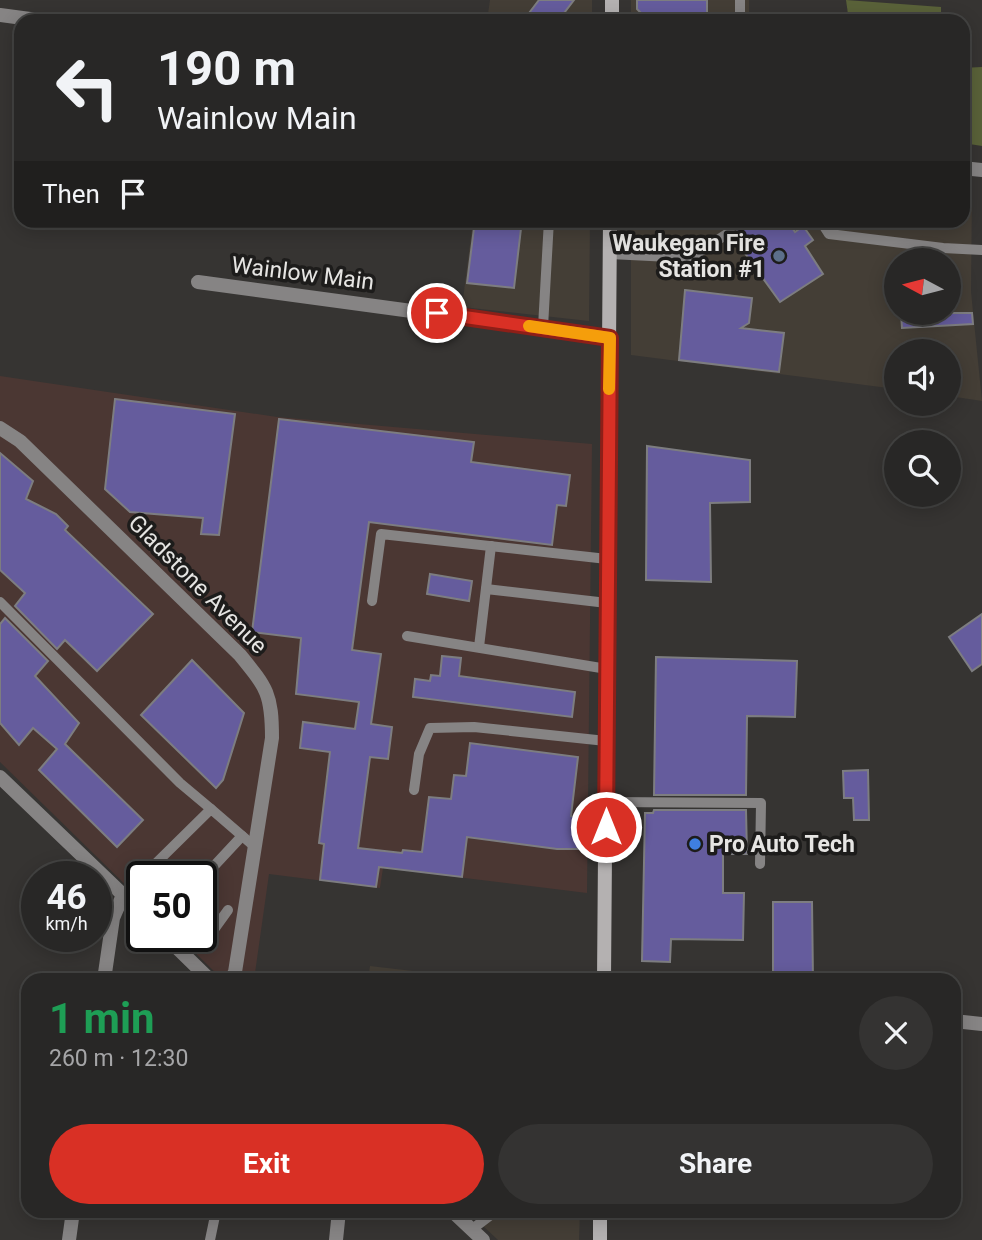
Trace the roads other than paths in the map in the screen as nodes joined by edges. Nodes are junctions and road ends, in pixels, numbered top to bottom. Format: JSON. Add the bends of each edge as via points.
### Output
{"nodes":[{"id":1,"x":549,"y":228,"type":"edge"},
{"id":2,"x":610,"y":228,"type":"edge"},
{"id":3,"x":825,"y":228,"type":"edge"},
{"id":4,"x":730,"y":232,"type":"dead end"},
{"id":5,"x":982,"y":250,"type":"edge"},
{"id":6,"x":610,"y":254,"type":"junction"},
{"id":7,"x":198,"y":282,"type":"dead end"},
{"id":8,"x":543,"y":327,"type":"junction"},
{"id":9,"x":610,"y":338,"type":"junction"},
{"id":10,"x":0,"y":428,"type":"edge"},
{"id":11,"x":491,"y":546,"type":"junction"},
{"id":12,"x":607,"y":559,"type":"junction"},
{"id":13,"x":486,"y":589,"type":"junction"},
{"id":14,"x":372,"y":601,"type":"dead end"},
{"id":15,"x":0,"y":602,"type":"edge"},
{"id":16,"x":607,"y":603,"type":"junction"},
{"id":17,"x":407,"y":636,"type":"dead end"},
{"id":18,"x":479,"y":647,"type":"junction"},
{"id":19,"x":607,"y":669,"type":"junction"},
{"id":20,"x":606,"y":741,"type":"junction"},
{"id":21,"x":2,"y":782,"type":"edge"},
{"id":22,"x":414,"y":790,"type":"dead end"},
{"id":23,"x":606,"y":802,"type":"junction"},
{"id":24,"x":211,"y":809,"type":"junction"},
{"id":25,"x":242,"y":836,"type":"junction"},
{"id":26,"x":255,"y":847,"type":"junction"},
{"id":27,"x":159,"y":861,"type":"edge"},
{"id":28,"x":217,"y":863,"type":"edge"},
{"id":29,"x":761,"y":864,"type":"dead end"},
{"id":30,"x":126,"y":892,"type":"edge"},
{"id":31,"x":123,"y":895,"type":"junction"},
{"id":32,"x":126,"y":898,"type":"edge"},
{"id":33,"x":228,"y":910,"type":"dead end"},
{"id":34,"x":217,"y":924,"type":"edge"},
{"id":35,"x":181,"y":952,"type":"edge"},
{"id":36,"x":105,"y":973,"type":"edge"},
{"id":37,"x":203,"y":973,"type":"edge"},
{"id":38,"x":235,"y":973,"type":"edge"},
{"id":39,"x":604,"y":973,"type":"edge"},
{"id":40,"x":961,"y":1022,"type":"edge"},
{"id":41,"x":982,"y":1024,"type":"edge"},
{"id":42,"x":72,"y":1218,"type":"edge"},
{"id":43,"x":215,"y":1218,"type":"edge"},
{"id":44,"x":338,"y":1218,"type":"edge"},
{"id":45,"x":459,"y":1218,"type":"edge"},
{"id":46,"x":487,"y":1218,"type":"edge"},
{"id":47,"x":600,"y":1218,"type":"edge"},
{"id":48,"x":471,"y":1230,"type":"junction"},
{"id":49,"x":69,"y":1240,"type":"edge"},
{"id":50,"x":210,"y":1240,"type":"edge"},
{"id":51,"x":336,"y":1240,"type":"edge"},
{"id":52,"x":483,"y":1240,"type":"edge"},
{"id":53,"x":600,"y":1240,"type":"edge"}],
"edges":[{"from":1,"to":8,"type":"lane"},
{"from":2,"to":6,"type":"main road"},
{"from":3,"to":5,"type":"lane","via":[[829,234]]},
{"from":4,"to":6,"type":"lane","via":[[690,258]]},
{"from":6,"to":9,"type":"main road"},
{"from":7,"to":8,"type":"street","name":"Wainlow Main"},
{"from":8,"to":9,"type":"street","name":"Wainlow Main"},
{"from":9,"to":12,"type":"main road"},
{"from":10,"to":26,"type":"street","name":"Gladstone Avenue","via":[[160,577],[263,683],[272,709],[272,738]]},
{"from":11,"to":12,"type":"lane"},
{"from":11,"to":13,"type":"lane"},
{"from":11,"to":14,"type":"lane","via":[[381,534]]},
{"from":12,"to":16,"type":"main road"},
{"from":13,"to":16,"type":"lane"},
{"from":13,"to":18,"type":"lane"},
{"from":15,"to":24,"type":"lane"},
{"from":16,"to":19,"type":"main road"},
{"from":17,"to":18,"type":"lane"},
{"from":18,"to":19,"type":"lane"},
{"from":19,"to":20,"type":"main road"},
{"from":20,"to":22,"type":"lane","via":[[474,727],[430,728],[419,754]]},
{"from":20,"to":23,"type":"main road"},
{"from":21,"to":31,"type":"street"},
{"from":23,"to":29,"type":"lane","via":[[761,803]]},
{"from":23,"to":39,"type":"main road"},
{"from":24,"to":25,"type":"lane"},
{"from":24,"to":27,"type":"lane"},
{"from":25,"to":26,"type":"lane"},
{"from":25,"to":28,"type":"lane"},
{"from":26,"to":38,"type":"street","name":"Gladstone Avenue"},
{"from":30,"to":31,"type":"lane"},
{"from":31,"to":32,"type":"street"},
{"from":31,"to":36,"type":"street","via":[[113,918]]},
{"from":33,"to":34,"type":"lane"},
{"from":35,"to":37,"type":"street"},
{"from":40,"to":41,"type":"street"},
{"from":42,"to":49,"type":"street"},
{"from":43,"to":50,"type":"lane"},
{"from":44,"to":51,"type":"street"},
{"from":45,"to":48,"type":"street"},
{"from":46,"to":48,"type":"lane"},
{"from":47,"to":53,"type":"main road"},
{"from":48,"to":52,"type":"street"}]}
